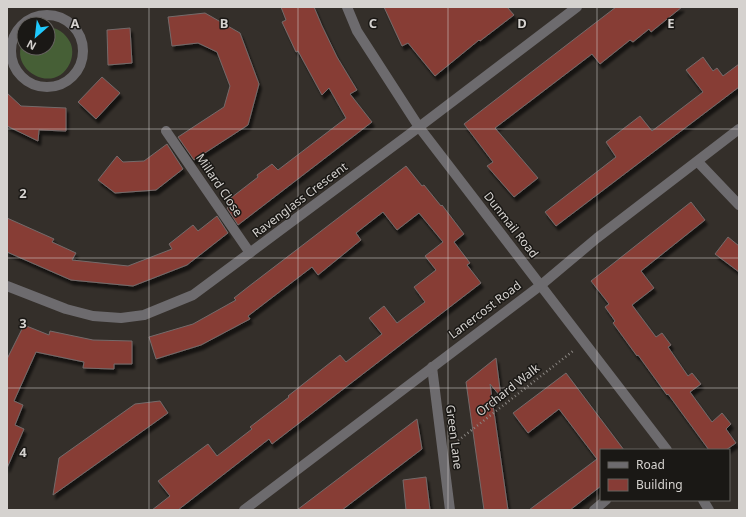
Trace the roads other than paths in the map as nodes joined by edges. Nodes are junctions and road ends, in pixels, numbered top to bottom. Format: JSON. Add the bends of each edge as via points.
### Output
{"nodes":[{"id":1,"x":347,"y":7,"type":"edge"},
{"id":2,"x":577,"y":7,"type":"edge"},
{"id":3,"x":44,"y":11,"type":"edge"},
{"id":4,"x":419,"y":127,"type":"junction"},
{"id":5,"x":739,"y":130,"type":"edge"},
{"id":6,"x":166,"y":131,"type":"dead end"},
{"id":7,"x":698,"y":162,"type":"junction"},
{"id":8,"x":739,"y":205,"type":"edge"},
{"id":9,"x":250,"y":253,"type":"junction"},
{"id":10,"x":540,"y":285,"type":"junction"},
{"id":11,"x":8,"y":290,"type":"edge"},
{"id":12,"x":432,"y":367,"type":"junction"},
{"id":13,"x":666,"y":449,"type":"edge"},
{"id":14,"x":605,"y":501,"type":"edge"},
{"id":15,"x":704,"y":501,"type":"edge"},
{"id":16,"x":244,"y":510,"type":"edge"},
{"id":17,"x":450,"y":510,"type":"edge"},
{"id":18,"x":594,"y":510,"type":"edge"},
{"id":19,"x":709,"y":510,"type":"edge"}],
"edges":[{"from":1,"to":4,"type":"street","name":"Dunmail Road","via":[[357,31]]},
{"from":2,"to":4,"type":"street","name":"Ravenglass Crescent"},
{"from":3,"to":3,"type":"street","via":[[68,21],[77,30],[82,42],[83,59],[78,70],[70,80],[52,87],[30,83],[20,75],[12,59],[11,47],[15,34],[23,24]]},
{"from":4,"to":9,"type":"street","name":"Ravenglass Crescent"},
{"from":4,"to":10,"type":"street","name":"Dunmail Road"},
{"from":5,"to":7,"type":"street","name":"Lanercost Road"},
{"from":6,"to":9,"type":"street","name":"Millard Close"},
{"from":7,"to":8,"type":"street"},
{"from":7,"to":10,"type":"street","name":"Lanercost Road","via":[[597,238]]},
{"from":9,"to":11,"type":"street","name":"Ravenglass Crescent","via":[[193,295],[144,315],[121,318],[93,316]]},
{"from":10,"to":12,"type":"street","name":"Lanercost Road"},
{"from":10,"to":13,"type":"street","name":"Dunmail Road"},
{"from":12,"to":16,"type":"street","name":"Lanercost Road"},
{"from":12,"to":17,"type":"street","name":"Green Lane"},
{"from":14,"to":18,"type":"street"},
{"from":15,"to":19,"type":"street"}]}
